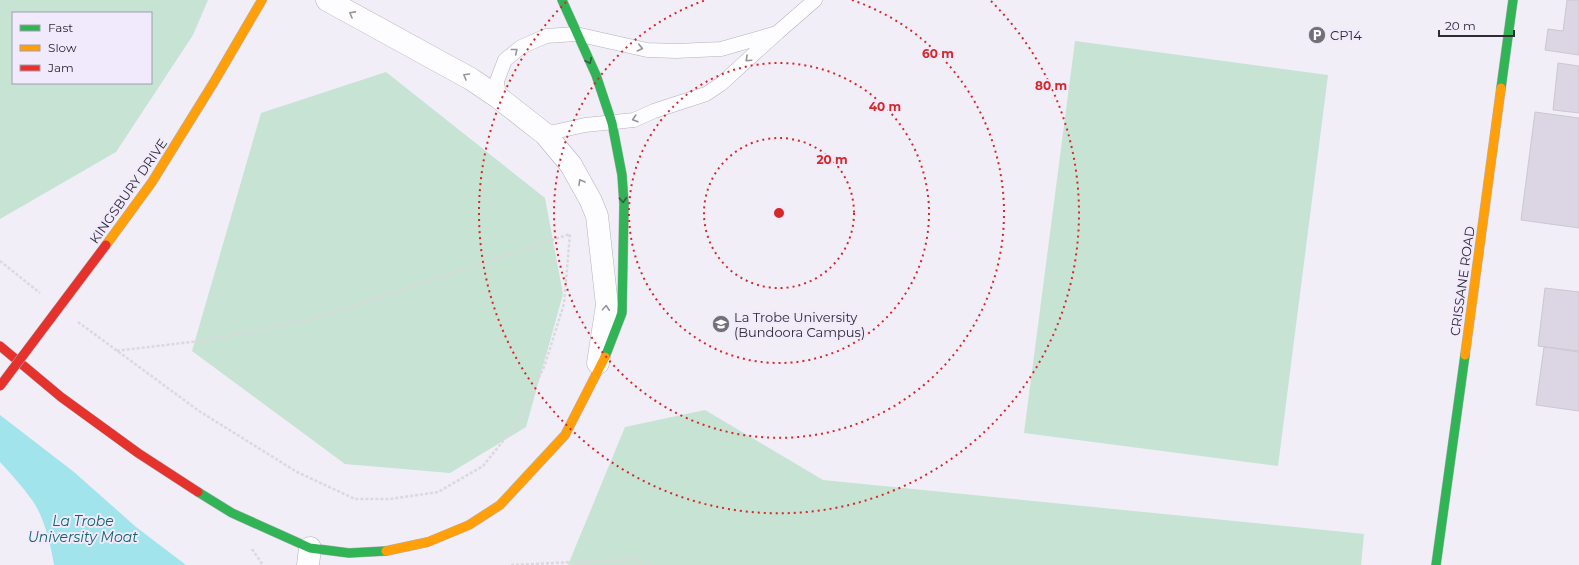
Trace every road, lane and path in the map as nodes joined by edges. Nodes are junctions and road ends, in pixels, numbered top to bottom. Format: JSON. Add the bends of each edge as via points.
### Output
{"nodes":[{"id":1,"x":264,"y":0,"type":"edge"},
{"id":2,"x":327,"y":0,"type":"edge"},
{"id":3,"x":562,"y":0,"type":"edge"},
{"id":4,"x":816,"y":0,"type":"edge"},
{"id":5,"x":1514,"y":0,"type":"edge"},
{"id":6,"x":777,"y":32,"type":"junction"},
{"id":7,"x":576,"y":34,"type":"junction"},
{"id":8,"x":499,"y":98,"type":"junction"},
{"id":9,"x":612,"y":123,"type":"junction"},
{"id":10,"x":544,"y":134,"type":"junction"},
{"id":11,"x":0,"y":346,"type":"edge"},
{"id":12,"x":115,"y":351,"type":"joint"},
{"id":13,"x":597,"y":374,"type":"junction"},
{"id":14,"x":0,"y":386,"type":"edge"},
{"id":15,"x":309,"y":556,"type":"edge"},
{"id":16,"x":511,"y":565,"type":"edge"},
{"id":17,"x":651,"y":565,"type":"edge"},
{"id":18,"x":1436,"y":565,"type":"edge"}],
"edges":[{"from":1,"to":14,"type":"street","name":"KINGSBURY DRIVE","bridge":true,"via":[[152,182]]},
{"from":8,"to":2,"type":"street","one_way":true,"via":[[471,79]]},
{"from":3,"to":7,"type":"street"},
{"from":4,"to":6,"type":"lane"},
{"from":5,"to":18,"type":"street","name":"CRISSANE ROAD"},
{"from":7,"to":6,"type":"lane","one_way":true,"via":[[647,50],[676,51],[721,49]]},
{"from":6,"to":9,"type":"lane","one_way":true,"via":[[721,84],[706,94],[634,120]]},
{"from":8,"to":7,"type":"lane","one_way":true,"via":[[497,81],[504,60],[521,47],[546,36]]},
{"from":7,"to":9,"type":"street","one_way":true,"via":[[596,75]]},
{"from":8,"to":10,"type":"street"},
{"from":9,"to":10,"type":"lane","via":[[585,125]]},
{"from":9,"to":13,"type":"street","one_way":true,"via":[[622,175],[624,204],[622,312]]},
{"from":13,"to":10,"type":"street","one_way":true,"via":[[607,305],[597,216],[571,165]]},
{"from":11,"to":15,"type":"street","via":[[61,397],[138,453],[232,513]]},
{"from":12,"to":12,"type":"path","via":[[200,412],[297,472],[355,498],[390,499],[438,492],[483,466],[515,426],[544,368],[564,304],[570,234],[317,318],[208,340]]},
{"from":13,"to":15,"type":"street","via":[[565,435],[500,506],[469,525],[428,542],[381,552]]},
{"from":16,"to":17,"type":"path","via":[[636,559]]}]}
